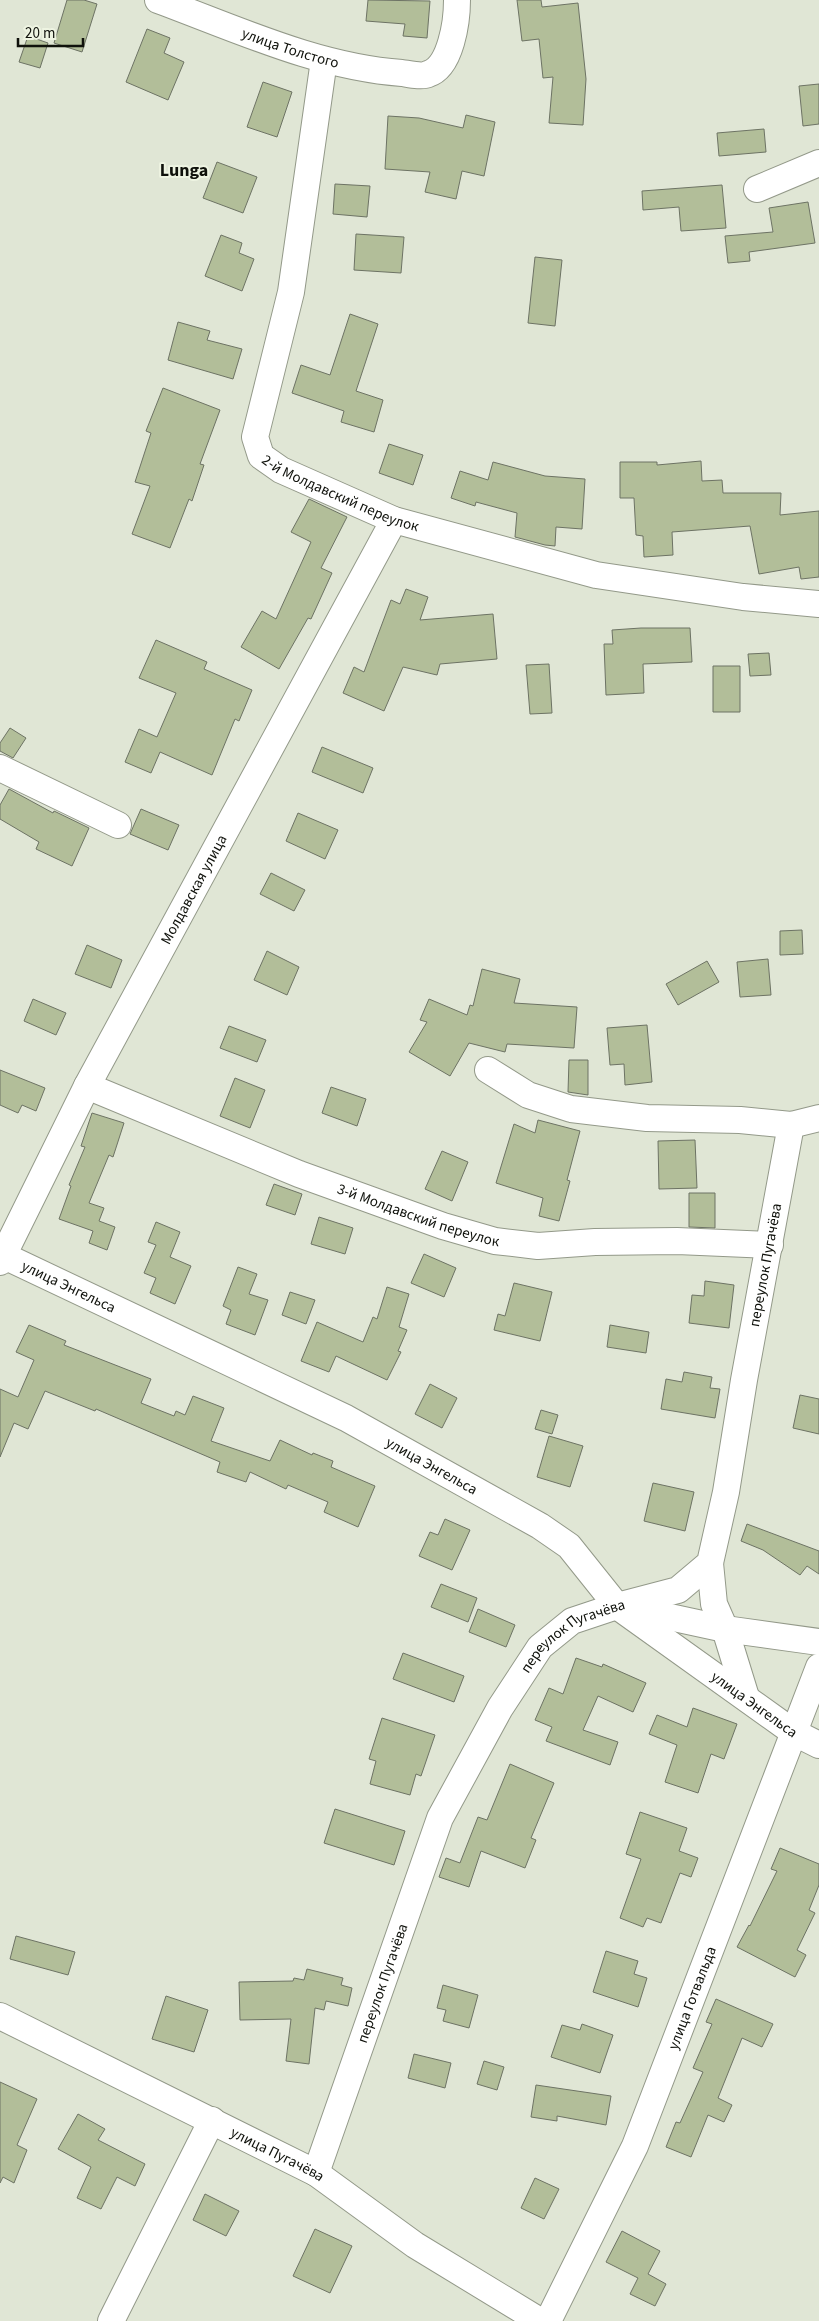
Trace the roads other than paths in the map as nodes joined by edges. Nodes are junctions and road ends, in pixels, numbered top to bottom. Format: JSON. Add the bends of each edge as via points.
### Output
{"nodes":[{"id":1,"x":158,"y":0,"type":"edge"},
{"id":2,"x":457,"y":0,"type":"edge"},
{"id":3,"x":324,"y":60,"type":"junction"},
{"id":4,"x":819,"y":163,"type":"edge"},
{"id":5,"x":757,"y":189,"type":"dead end"},
{"id":6,"x":394,"y":520,"type":"junction"},
{"id":7,"x":819,"y":604,"type":"edge"},
{"id":8,"x":0,"y":768,"type":"edge"},
{"id":9,"x":118,"y":825,"type":"dead end"},
{"id":10,"x":488,"y":1070,"type":"dead end"},
{"id":11,"x":87,"y":1086,"type":"junction"},
{"id":12,"x":819,"y":1118,"type":"edge"},
{"id":13,"x":791,"y":1125,"type":"junction"},
{"id":14,"x":770,"y":1245,"type":"junction"},
{"id":15,"x":1,"y":1257,"type":"edge"},
{"id":16,"x":710,"y":1563,"type":"junction"},
{"id":17,"x":617,"y":1606,"type":"junction"},
{"id":18,"x":724,"y":1629,"type":"junction"},
{"id":19,"x":819,"y":1642,"type":"edge"},
{"id":20,"x":819,"y":1667,"type":"edge"},
{"id":21,"x":746,"y":1697,"type":"junction"},
{"id":22,"x":793,"y":1732,"type":"junction"},
{"id":23,"x":819,"y":1745,"type":"edge"},
{"id":24,"x":0,"y":2016,"type":"edge"},
{"id":25,"x":212,"y":2120,"type":"junction"},
{"id":26,"x":316,"y":2173,"type":"junction"},
{"id":27,"x":111,"y":2321,"type":"edge"},
{"id":28,"x":540,"y":2321,"type":"edge"},
{"id":29,"x":548,"y":2321,"type":"edge"}],
"edges":[{"from":1,"to":3,"type":"street","name":"улица Толстого"},
{"from":2,"to":3,"type":"street","name":"улица Толстого","via":[[449,50],[442,65],[428,75],[381,72]]},
{"from":3,"to":6,"type":"street","name":"2-й Молдавский переулок","via":[[291,292],[255,437],[261,456],[281,470]]},
{"from":4,"to":5,"type":"street"},
{"from":6,"to":7,"type":"street","name":"2-й Молдавский переулок","via":[[596,575],[743,597]]},
{"from":6,"to":11,"type":"street","name":"Молдавская улица"},
{"from":8,"to":9,"type":"street"},
{"from":10,"to":13,"type":"street","via":[[528,1095],[571,1109],[647,1118],[740,1120]]},
{"from":11,"to":14,"type":"street","name":"3-й Молдавский переулок","via":[[299,1174],[443,1226],[495,1241],[538,1246],[596,1242]]},
{"from":11,"to":15,"type":"street","name":"Молдавская улица"},
{"from":12,"to":13,"type":"street"},
{"from":13,"to":14,"type":"street","name":"переулок Пугачёва"},
{"from":14,"to":16,"type":"street","name":"переулок Пугачёва","via":[[726,1492]]},
{"from":15,"to":17,"type":"street","name":"улица Энгельса","via":[[346,1418],[540,1526],[569,1546]]},
{"from":16,"to":17,"type":"street","name":"переулок Пугачёва","via":[[678,1590]]},
{"from":16,"to":18,"type":"street","via":[[714,1604]]},
{"from":17,"to":18,"type":"street"},
{"from":17,"to":21,"type":"street","name":"улица Энгельса"},
{"from":17,"to":26,"type":"street","name":"переулок Пугачёва","via":[[572,1620],[540,1647],[500,1708],[445,1810]]},
{"from":18,"to":19,"type":"street"},
{"from":18,"to":21,"type":"street"},
{"from":20,"to":22,"type":"street","name":"улица Готвальда"},
{"from":21,"to":22,"type":"street","name":"улица Энгельса"},
{"from":22,"to":23,"type":"street","name":"улица Энгельса"},
{"from":22,"to":29,"type":"street","name":"улица Готвальда","via":[[635,2146]]},
{"from":24,"to":25,"type":"street","name":"улица Пугачёва"},
{"from":25,"to":26,"type":"street","name":"улица Пугачёва"},
{"from":25,"to":27,"type":"street"},
{"from":26,"to":28,"type":"street","name":"улица Пугачёва","via":[[415,2245]]}]}
